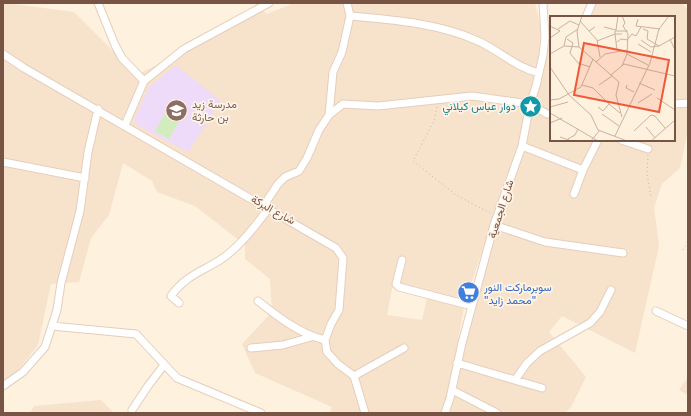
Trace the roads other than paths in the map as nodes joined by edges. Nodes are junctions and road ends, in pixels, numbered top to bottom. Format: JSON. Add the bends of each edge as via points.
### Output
{"nodes":[{"id":1,"x":98,"y":3,"type":"edge"},
{"id":2,"x":269,"y":3,"type":"edge"},
{"id":3,"x":347,"y":3,"type":"edge"},
{"id":4,"x":543,"y":3,"type":"edge"},
{"id":5,"x":592,"y":3,"type":"edge"},
{"id":6,"x":350,"y":16,"type":"junction"},
{"id":7,"x":586,"y":16,"type":"edge"},
{"id":8,"x":548,"y":36,"type":"edge"},
{"id":9,"x":3,"y":54,"type":"edge"},
{"id":10,"x":539,"y":73,"type":"junction"},
{"id":11,"x":144,"y":81,"type":"junction"},
{"id":12,"x":688,"y":103,"type":"edge"},
{"id":13,"x":530,"y":104,"type":"junction"},
{"id":14,"x":675,"y":104,"type":"edge"},
{"id":15,"x":98,"y":109,"type":"junction"},
{"id":16,"x":550,"y":114,"type":"edge"},
{"id":17,"x":329,"y":116,"type":"junction"},
{"id":18,"x":125,"y":125,"type":"junction"},
{"id":19,"x":598,"y":141,"type":"edge"},
{"id":20,"x":624,"y":141,"type":"edge"},
{"id":21,"x":522,"y":146,"type":"junction"},
{"id":22,"x":648,"y":149,"type":"road end"},
{"id":23,"x":3,"y":162,"type":"edge"},
{"id":24,"x":583,"y":170,"type":"junction"},
{"id":25,"x":85,"y":178,"type":"junction"},
{"id":26,"x":574,"y":194,"type":"dead end"},
{"id":27,"x":267,"y":207,"type":"junction"},
{"id":28,"x":494,"y":225,"type":"junction"},
{"id":29,"x":623,"y":253,"type":"dead end"},
{"id":30,"x":402,"y":260,"type":"dead end"},
{"id":31,"x":611,"y":290,"type":"dead end"},
{"id":32,"x":258,"y":301,"type":"dead end"},
{"id":33,"x":179,"y":303,"type":"dead end"},
{"id":34,"x":472,"y":306,"type":"junction"},
{"id":35,"x":656,"y":311,"type":"dead end"},
{"id":36,"x":52,"y":326,"type":"junction"},
{"id":37,"x":688,"y":326,"type":"edge"},
{"id":38,"x":311,"y":336,"type":"junction"},
{"id":39,"x":324,"y":340,"type":"junction"},
{"id":40,"x":251,"y":348,"type":"dead end"},
{"id":41,"x":404,"y":348,"type":"dead end"},
{"id":42,"x":457,"y":363,"type":"junction"},
{"id":43,"x":164,"y":365,"type":"junction"},
{"id":44,"x":352,"y":375,"type":"junction"},
{"id":45,"x":515,"y":380,"type":"junction"},
{"id":46,"x":3,"y":386,"type":"edge"},
{"id":47,"x":542,"y":388,"type":"dead end"},
{"id":48,"x":452,"y":390,"type":"junction"},
{"id":49,"x":132,"y":410,"type":"dead end"},
{"id":50,"x":261,"y":413,"type":"edge"},
{"id":51,"x":365,"y":413,"type":"edge"},
{"id":52,"x":445,"y":413,"type":"edge"},
{"id":53,"x":497,"y":413,"type":"edge"}],
"edges":[{"from":1,"to":11,"type":"street","via":[[122,58]]},
{"from":2,"to":11,"type":"street","via":[[184,49]]},
{"from":3,"to":6,"type":"street"},
{"from":4,"to":8,"type":"street","name":"شارع الجمعية"},
{"from":5,"to":7,"type":"street"},
{"from":6,"to":10,"type":"street","via":[[433,26],[480,42],[524,69]]},
{"from":6,"to":17,"type":"street","via":[[342,52],[333,72]]},
{"from":8,"to":10,"type":"street","name":"شارع الجمعية"},
{"from":9,"to":15,"type":"street","name":"شارع البركة"},
{"from":10,"to":13,"type":"street","name":"شارع الجمعية"},
{"from":11,"to":18,"type":"street"},
{"from":12,"to":14,"type":"street"},
{"from":13,"to":16,"type":"street"},
{"from":13,"to":17,"type":"street","via":[[472,96],[378,106],[343,104]]},
{"from":13,"to":21,"type":"street","name":"شارع الجمعية"},
{"from":15,"to":18,"type":"street","name":"شارع البركة"},
{"from":15,"to":25,"type":"street"},
{"from":17,"to":27,"type":"street","via":[[319,130],[307,158],[298,171],[285,176],[278,184]]},
{"from":18,"to":27,"type":"street","name":"شارع البركة"},
{"from":19,"to":24,"type":"street"},
{"from":20,"to":22,"type":"street"},
{"from":21,"to":24,"type":"street"},
{"from":21,"to":28,"type":"street","name":"شارع الجمعية"},
{"from":23,"to":25,"type":"street"},
{"from":24,"to":26,"type":"street"},
{"from":25,"to":36,"type":"street","via":[[80,211]]},
{"from":27,"to":33,"type":"street","via":[[244,239],[222,259],[179,284],[171,296]]},
{"from":27,"to":39,"type":"street","name":"شارع البركة","via":[[336,248],[343,258],[339,310]]},
{"from":28,"to":29,"type":"street","via":[[544,242]]},
{"from":28,"to":34,"type":"street","name":"شارع الجمعية"},
{"from":30,"to":34,"type":"street","via":[[396,284],[399,287]]},
{"from":31,"to":45,"type":"street","via":[[600,312],[590,323],[540,351],[527,363]]},
{"from":32,"to":38,"type":"street"},
{"from":34,"to":42,"type":"street","name":"شارع الجمعية"},
{"from":35,"to":37,"type":"street"},
{"from":36,"to":43,"type":"street","via":[[136,334]]},
{"from":36,"to":46,"type":"street","via":[[45,347],[23,372]]},
{"from":38,"to":39,"type":"street"},
{"from":38,"to":40,"type":"street","via":[[283,345]]},
{"from":39,"to":44,"type":"street","via":[[327,352]]},
{"from":41,"to":44,"type":"street"},
{"from":42,"to":45,"type":"street"},
{"from":42,"to":48,"type":"street","name":"شارع الجمعية"},
{"from":43,"to":49,"type":"street"},
{"from":43,"to":50,"type":"street","via":[[177,378]]},
{"from":44,"to":51,"type":"street"},
{"from":45,"to":47,"type":"street"},
{"from":48,"to":52,"type":"street","name":"شارع الجمعية"},
{"from":48,"to":53,"type":"street"}]}
